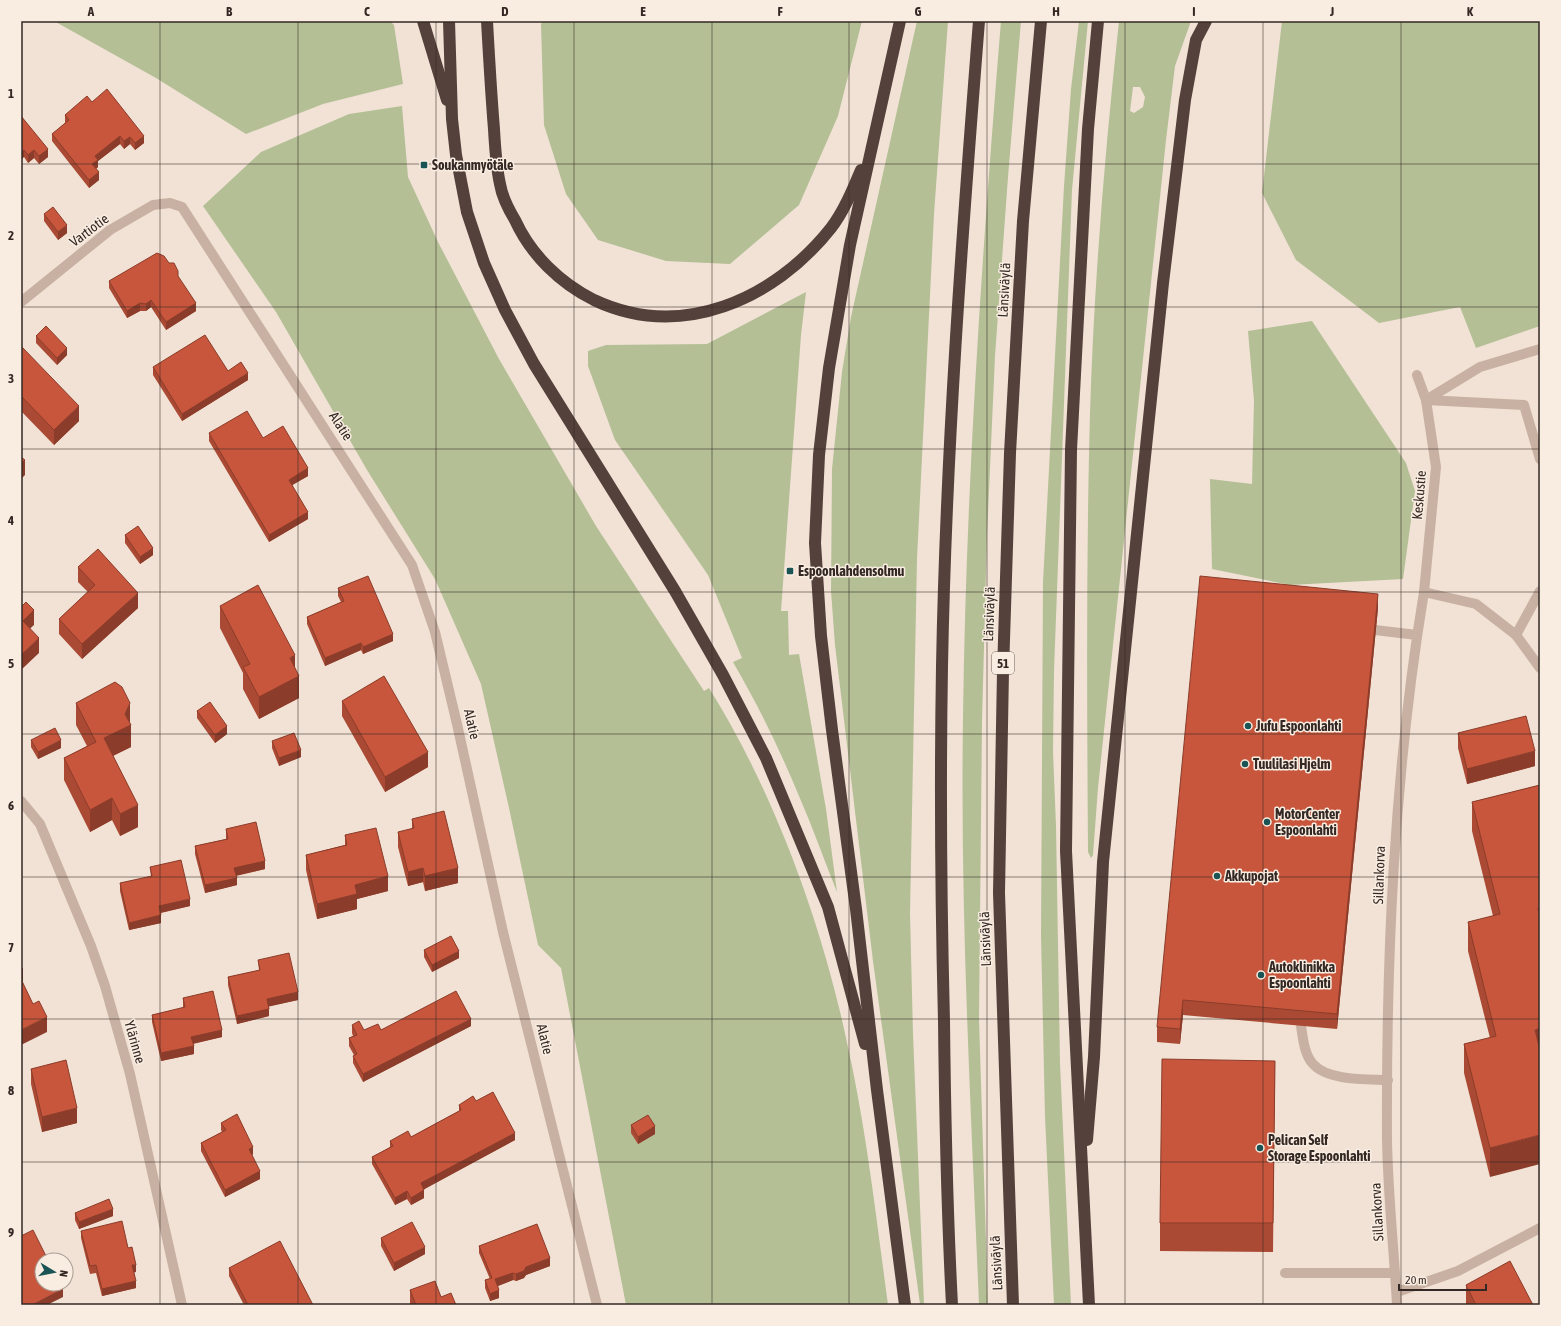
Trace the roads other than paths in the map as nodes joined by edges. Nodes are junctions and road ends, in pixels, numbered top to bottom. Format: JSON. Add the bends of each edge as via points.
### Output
{"nodes":[{"id":1,"x":423,"y":21,"type":"edge"},
{"id":2,"x":449,"y":21,"type":"edge"},
{"id":3,"x":487,"y":21,"type":"edge"},
{"id":4,"x":900,"y":21,"type":"edge"},
{"id":5,"x":979,"y":21,"type":"edge"},
{"id":6,"x":1041,"y":21,"type":"edge"},
{"id":7,"x":1098,"y":21,"type":"edge"},
{"id":8,"x":1206,"y":21,"type":"edge"},
{"id":9,"x":452,"y":119,"type":"junction"},
{"id":10,"x":874,"y":137,"type":"junction"},
{"id":11,"x":182,"y":207,"type":"joint"},
{"id":12,"x":21,"y":302,"type":"edge"},
{"id":13,"x":1540,"y":349,"type":"edge"},
{"id":14,"x":1417,"y":375,"type":"dead end"},
{"id":15,"x":1426,"y":400,"type":"junction"},
{"id":16,"x":1540,"y":459,"type":"edge"},
{"id":17,"x":1540,"y":591,"type":"edge"},
{"id":18,"x":1424,"y":592,"type":"junction"},
{"id":19,"x":1375,"y":630,"type":"edge"},
{"id":20,"x":1417,"y":635,"type":"junction"},
{"id":21,"x":1516,"y":635,"type":"junction"},
{"id":22,"x":1540,"y":668,"type":"edge"},
{"id":23,"x":21,"y":801,"type":"edge"},
{"id":24,"x":1301,"y":1026,"type":"edge"},
{"id":25,"x":1388,"y":1080,"type":"junction"},
{"id":26,"x":877,"y":1090,"type":"junction"},
{"id":27,"x":1083,"y":1183,"type":"junction"},
{"id":28,"x":1540,"y":1228,"type":"edge"},
{"id":29,"x":1285,"y":1273,"type":"dead end"},
{"id":30,"x":1395,"y":1273,"type":"junction"},
{"id":31,"x":1397,"y":1292,"type":"junction"},
{"id":32,"x":182,"y":1305,"type":"edge"},
{"id":33,"x":597,"y":1305,"type":"edge"},
{"id":34,"x":905,"y":1305,"type":"edge"},
{"id":35,"x":952,"y":1305,"type":"edge"},
{"id":36,"x":1013,"y":1305,"type":"edge"},
{"id":37,"x":1089,"y":1305,"type":"edge"},
{"id":38,"x":1397,"y":1305,"type":"edge"}],
"edges":[{"from":1,"to":9,"type":"highway"},
{"from":2,"to":9,"type":"highway"},
{"from":3,"to":10,"type":"highway","via":[[496,161],[500,186],[515,221],[530,247],[544,264],[581,293],[628,312],[677,317],[701,314],[740,301],[761,289],[800,260],[832,227],[851,192]]},
{"from":4,"to":10,"type":"highway"},
{"from":5,"to":35,"type":"highway","via":[[964,219],[942,664],[942,906]]},
{"from":6,"to":36,"type":"highway","name":"Länsiväylä","number":"51","via":[[1023,221],[1010,453],[1002,679],[999,893]]},
{"from":7,"to":27,"type":"highway","via":[[1088,129],[1071,450],[1066,851]]},
{"from":8,"to":27,"type":"highway","via":[[1196,40],[1185,100],[1163,284],[1103,862],[1094,1057]]},
{"from":9,"to":26,"type":"highway","via":[[456,155],[468,212],[484,263],[505,310],[534,364],[675,592],[723,675],[766,758],[828,907]]},
{"from":10,"to":26,"type":"highway","via":[[850,245],[829,368],[819,455],[815,543],[827,691]]},
{"from":11,"to":12,"type":"street","name":"Vartiotie","via":[[170,203],[153,206],[110,230]]},
{"from":11,"to":33,"type":"street","name":"Alatie","via":[[412,565],[435,632],[503,932]]},
{"from":13,"to":15,"type":"street","via":[[1480,367]]},
{"from":14,"to":15,"type":"street","name":"Keskustie"},
{"from":15,"to":16,"type":"street","via":[[1524,405]]},
{"from":15,"to":18,"type":"street","name":"Keskustie","via":[[1436,467]]},
{"from":17,"to":21,"type":"street"},
{"from":18,"to":20,"type":"street","name":"Sillankorva"},
{"from":18,"to":21,"type":"street","via":[[1476,604]]},
{"from":19,"to":20,"type":"street"},
{"from":20,"to":25,"type":"street","name":"Sillankorva","via":[[1395,820],[1388,986]]},
{"from":21,"to":22,"type":"street"},
{"from":23,"to":32,"type":"street","name":"Ylärinne","via":[[40,824],[105,986],[130,1074]]},
{"from":24,"to":25,"type":"street","via":[[1306,1050],[1313,1064],[1327,1074]]},
{"from":25,"to":30,"type":"street","name":"Sillankorva","via":[[1387,1142]]},
{"from":26,"to":34,"type":"highway"},
{"from":27,"to":37,"type":"highway"},
{"from":28,"to":31,"type":"street","via":[[1458,1272]]},
{"from":29,"to":30,"type":"street"},
{"from":30,"to":31,"type":"street","name":"Sillankorva"},
{"from":31,"to":38,"type":"street","name":"Sillankorva"}]}
